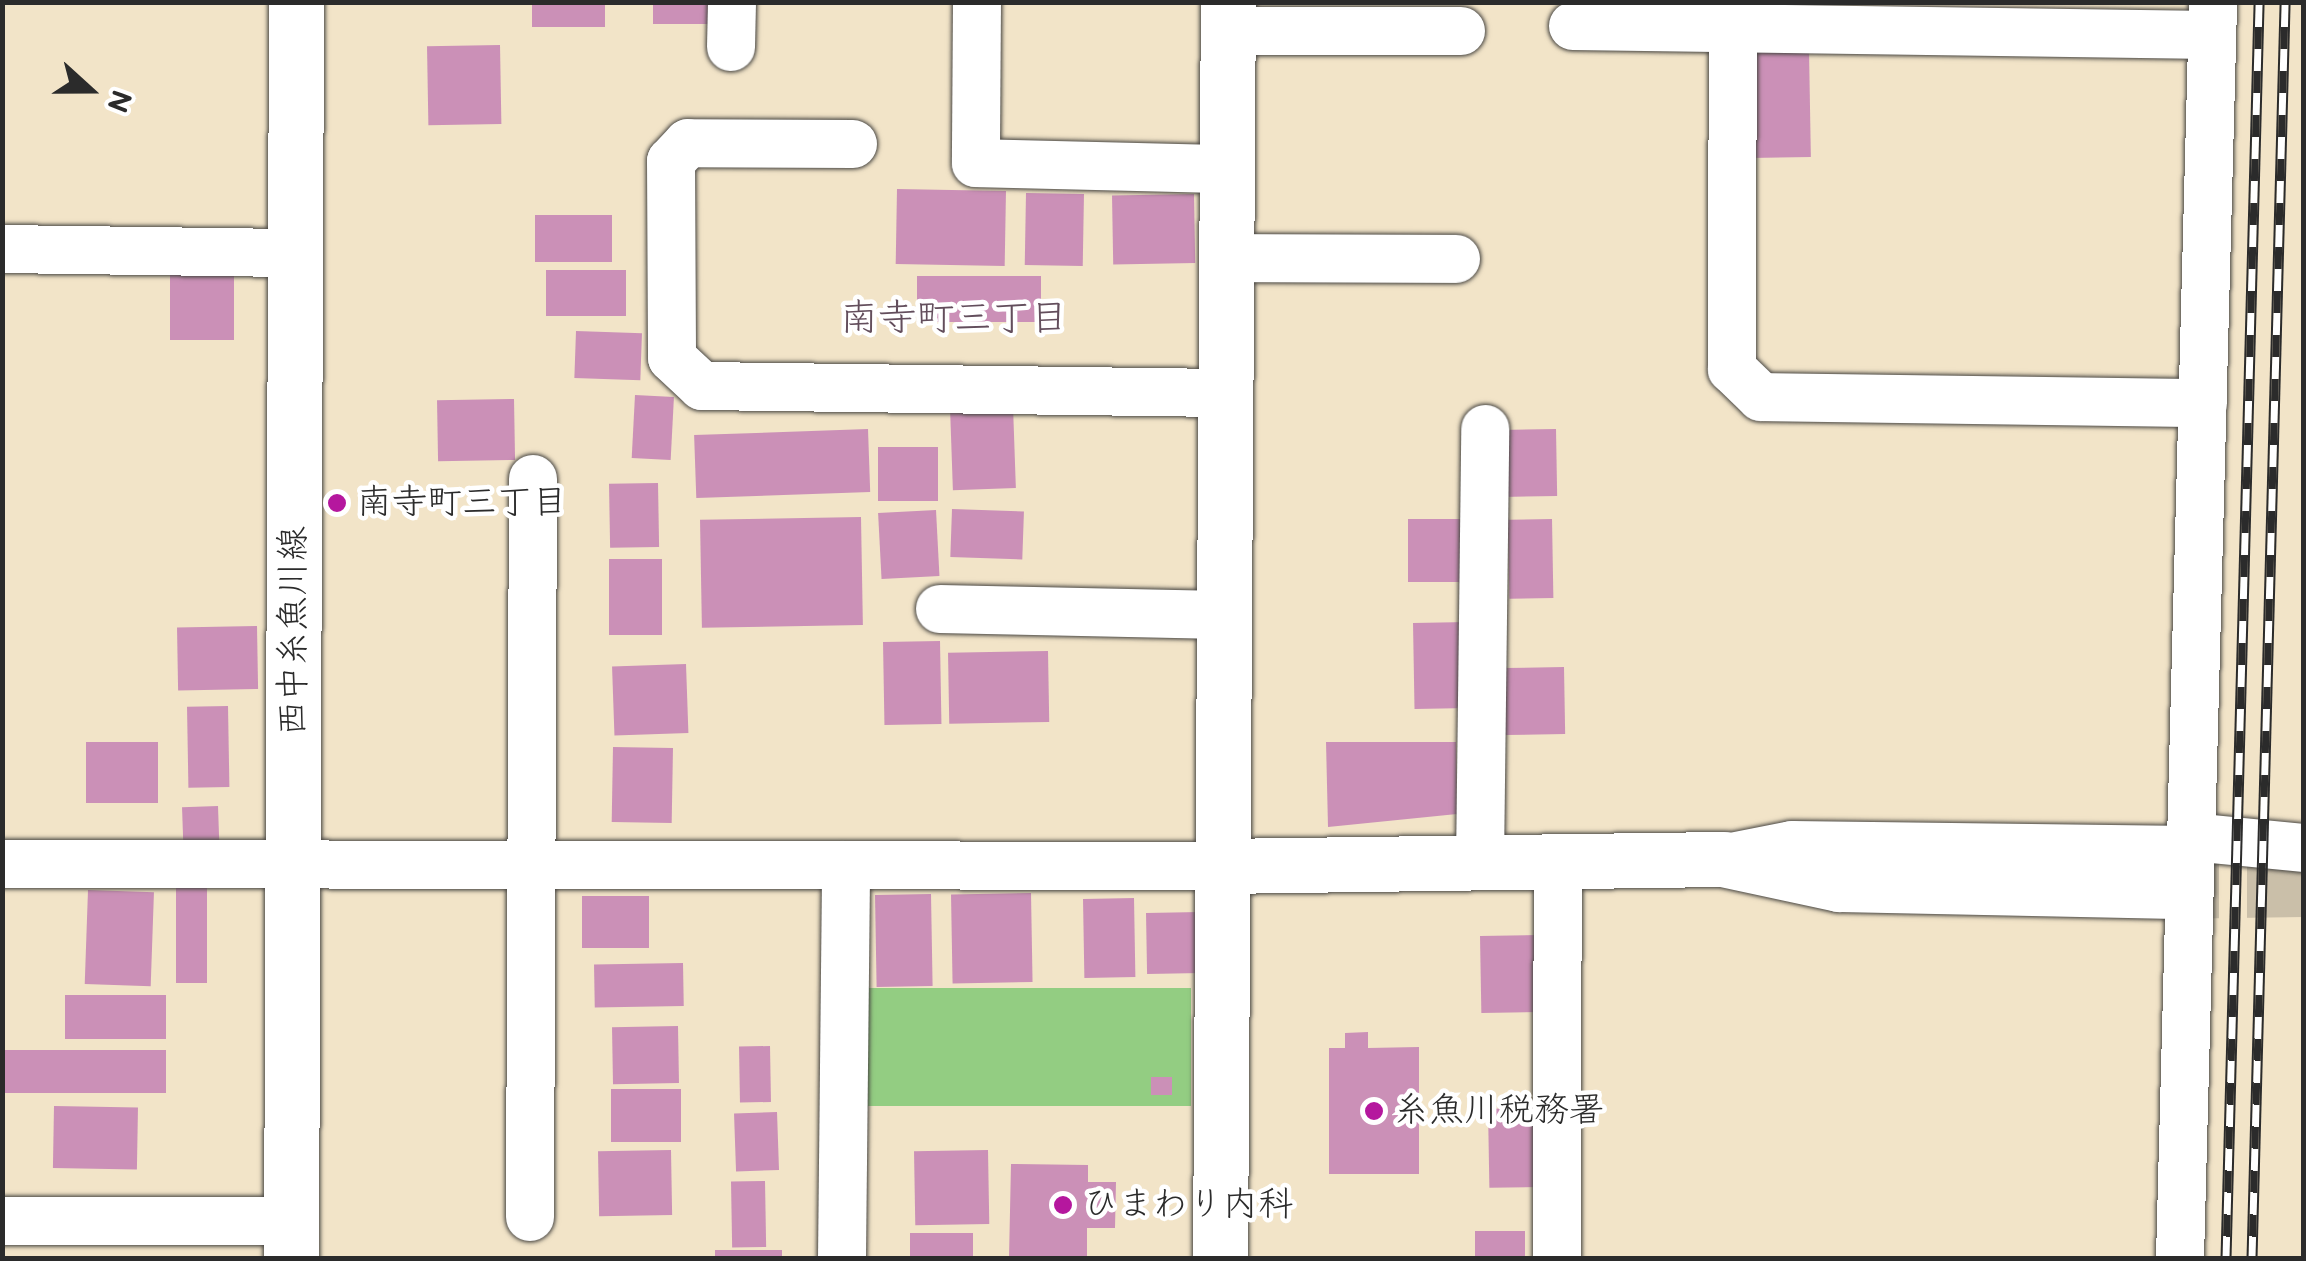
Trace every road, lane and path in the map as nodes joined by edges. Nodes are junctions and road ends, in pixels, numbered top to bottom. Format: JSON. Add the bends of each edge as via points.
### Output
{"nodes":[{"id":1,"x":296,"y":2,"type":"edge"},
{"id":2,"x":978,"y":2,"type":"edge"},
{"id":3,"x":1733,"y":15,"type":"edge"},
{"id":4,"x":1228,"y":17,"type":"edge"},
{"id":5,"x":2212,"y":19,"type":"edge"},
{"id":6,"x":1573,"y":26,"type":"dead end"},
{"id":7,"x":1460,"y":31,"type":"dead end"},
{"id":8,"x":853,"y":144,"type":"dead end"},
{"id":9,"x":1226,"y":169,"type":"junction"},
{"id":10,"x":2,"y":249,"type":"edge"},
{"id":11,"x":295,"y":253,"type":"junction"},
{"id":12,"x":1225,"y":258,"type":"junction"},
{"id":13,"x":1456,"y":259,"type":"dead end"},
{"id":14,"x":1224,"y":393,"type":"junction"},
{"id":15,"x":2202,"y":402,"type":"junction"},
{"id":16,"x":1485,"y":429,"type":"dead end"},
{"id":17,"x":533,"y":478,"type":"dead end"},
{"id":18,"x":940,"y":609,"type":"dead end"},
{"id":19,"x":1222,"y":616,"type":"junction"},
{"id":20,"x":2304,"y":848,"type":"edge"},
{"id":21,"x":2182,"y":859,"type":"junction"},
{"id":22,"x":1558,"y":861,"type":"junction"},
{"id":23,"x":1480,"y":862,"type":"junction"},
{"id":24,"x":2,"y":864,"type":"edge"},
{"id":25,"x":846,"y":865,"type":"junction"},
{"id":26,"x":294,"y":866,"type":"junction"},
{"id":27,"x":532,"y":866,"type":"junction"},
{"id":28,"x":1220,"y":866,"type":"junction"},
{"id":29,"x":530,"y":1217,"type":"dead end"},
{"id":30,"x":2,"y":1220,"type":"edge"},
{"id":31,"x":291,"y":1240,"type":"edge"},
{"id":32,"x":842,"y":1258,"type":"edge"},
{"id":33,"x":1220,"y":1258,"type":"edge"},
{"id":34,"x":1557,"y":1258,"type":"edge"},
{"id":35,"x":2180,"y":1258,"type":"edge"}],
"edges":[{"from":1,"to":11,"type":"street","name":"西中糸魚川線"},
{"from":2,"to":9,"type":"street","via":[[976,163]]},
{"from":3,"to":5,"type":"street"},
{"from":3,"to":6,"type":"street"},
{"from":3,"to":15,"type":"street","via":[[1732,368],[1761,397]]},
{"from":4,"to":7,"type":"street"},
{"from":4,"to":9,"type":"street"},
{"from":5,"to":15,"type":"street"},
{"from":8,"to":14,"type":"street","via":[[688,143],[671,161],[672,358],[702,386]]},
{"from":9,"to":12,"type":"street"},
{"from":10,"to":11,"type":"street"},
{"from":11,"to":26,"type":"street","name":"西中糸魚川線"},
{"from":12,"to":13,"type":"street"},
{"from":12,"to":14,"type":"street"},
{"from":14,"to":19,"type":"street"},
{"from":15,"to":21,"type":"street"},
{"from":16,"to":23,"type":"street"},
{"from":17,"to":27,"type":"street"},
{"from":18,"to":19,"type":"street"},
{"from":19,"to":28,"type":"street"},
{"from":20,"to":21,"type":"street"},
{"from":21,"to":22,"type":"street","via":[[1840,884],[1723,858]]},
{"from":21,"to":35,"type":"street"},
{"from":22,"to":23,"type":"street"},
{"from":22,"to":34,"type":"street"},
{"from":23,"to":28,"type":"street"},
{"from":24,"to":26,"type":"street"},
{"from":25,"to":27,"type":"street"},
{"from":25,"to":28,"type":"street"},
{"from":25,"to":32,"type":"street"},
{"from":26,"to":27,"type":"street"},
{"from":26,"to":31,"type":"street","name":"西中糸魚川線"},
{"from":27,"to":29,"type":"street"},
{"from":28,"to":33,"type":"street"},
{"from":30,"to":31,"type":"street"}]}
